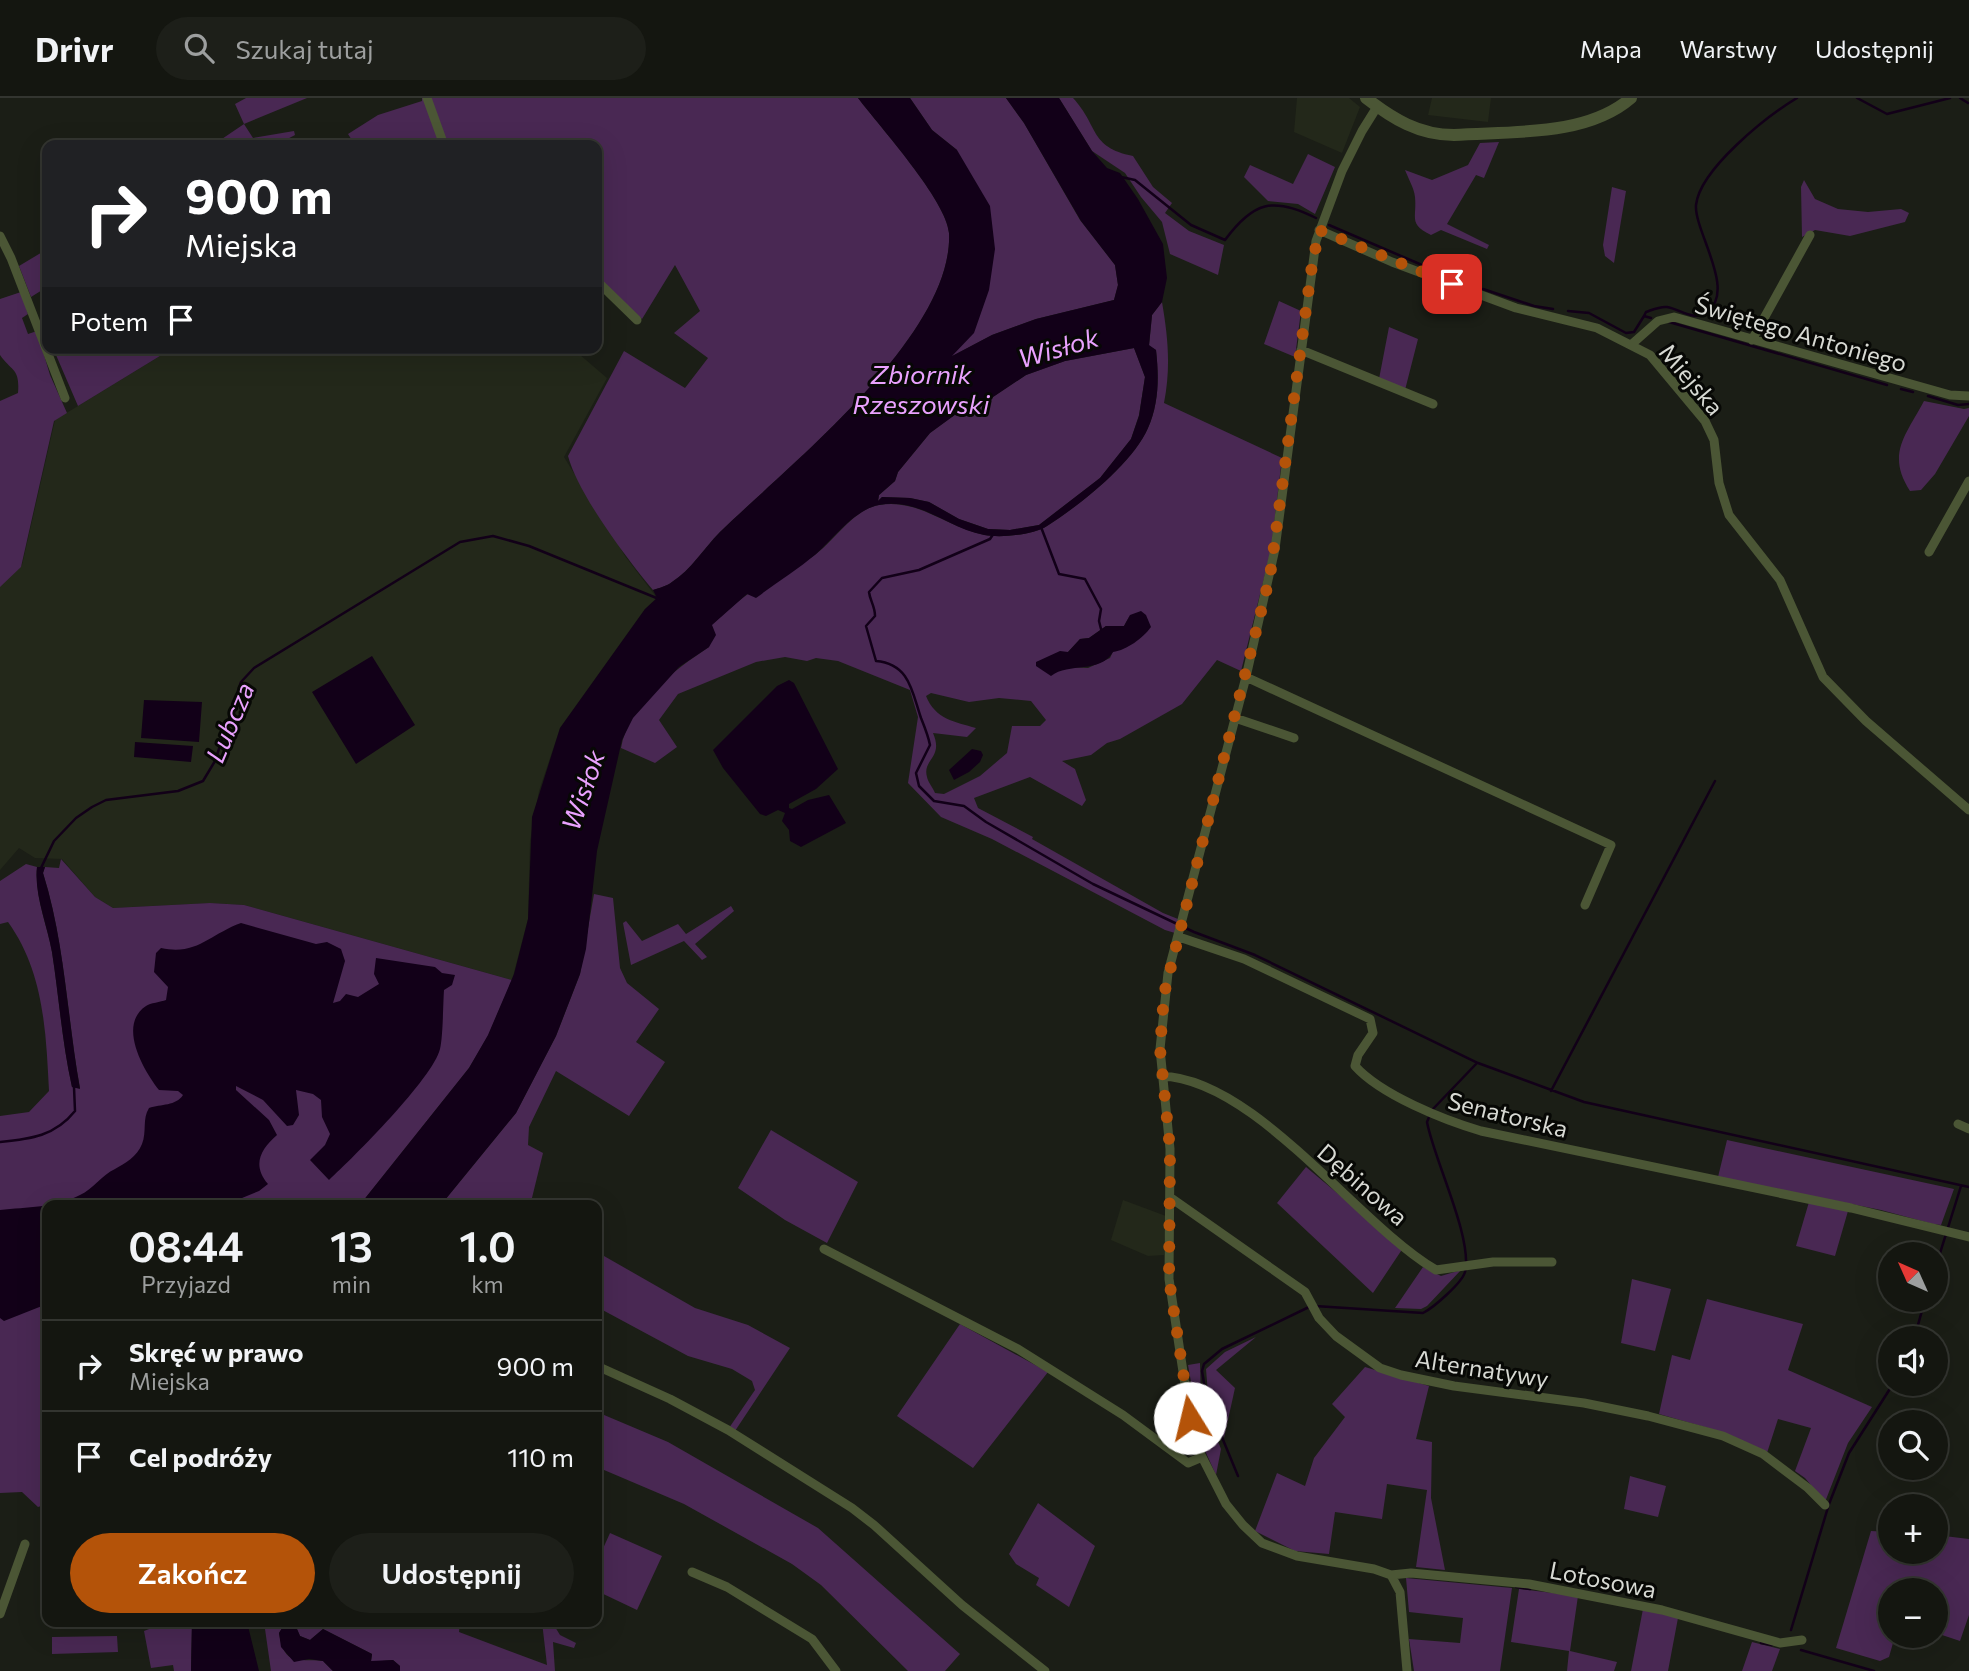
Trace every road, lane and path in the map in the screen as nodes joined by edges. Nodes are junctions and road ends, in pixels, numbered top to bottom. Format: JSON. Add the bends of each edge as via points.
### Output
{"nodes":[{"id":1,"x":427,"y":98,"type":"edge"},
{"id":2,"x":1366,"y":98,"type":"edge"},
{"id":3,"x":1631,"y":98,"type":"edge"},
{"id":4,"x":1377,"y":107,"type":"junction"},
{"id":5,"x":442,"y":140,"type":"edge"},
{"id":6,"x":1319,"y":230,"type":"junction"},
{"id":7,"x":1810,"y":235,"type":"dead end"},
{"id":8,"x":0,"y":236,"type":"edge"},
{"id":9,"x":602,"y":286,"type":"edge"},
{"id":10,"x":637,"y":320,"type":"dead end"},
{"id":11,"x":42,"y":338,"type":"edge"},
{"id":12,"x":1752,"y":340,"type":"junction"},
{"id":13,"x":1632,"y":344,"type":"junction"},
{"id":14,"x":1301,"y":350,"type":"junction"},
{"id":15,"x":48,"y":354,"type":"edge"},
{"id":16,"x":1969,"y":396,"type":"edge"},
{"id":17,"x":65,"y":398,"type":"dead end"},
{"id":18,"x":1433,"y":404,"type":"dead end"},
{"id":19,"x":1969,"y":481,"type":"edge"},
{"id":20,"x":1929,"y":552,"type":"dead end"},
{"id":21,"x":1246,"y":677,"type":"junction"},
{"id":22,"x":1235,"y":718,"type":"junction"},
{"id":23,"x":1294,"y":738,"type":"dead end"},
{"id":24,"x":1969,"y":810,"type":"edge"},
{"id":25,"x":1585,"y":905,"type":"dead end"},
{"id":26,"x":1179,"y":937,"type":"junction"},
{"id":27,"x":1161,"y":1076,"type":"junction"},
{"id":28,"x":1958,"y":1124,"type":"dead end"},
{"id":29,"x":1969,"y":1129,"type":"edge"},
{"id":30,"x":1171,"y":1198,"type":"junction"},
{"id":31,"x":1969,"y":1237,"type":"edge"},
{"id":32,"x":824,"y":1249,"type":"dead end"},
{"id":33,"x":1552,"y":1262,"type":"dead end"},
{"id":34,"x":602,"y":1368,"type":"edge"},
{"id":35,"x":1202,"y":1457,"type":"junction"},
{"id":36,"x":1825,"y":1505,"type":"dead end"},
{"id":37,"x":26,"y":1544,"type":"dead end"},
{"id":38,"x":691,"y":1572,"type":"dead end"},
{"id":39,"x":1391,"y":1575,"type":"junction"},
{"id":40,"x":0,"y":1614,"type":"edge"},
{"id":41,"x":1802,"y":1640,"type":"dead end"},
{"id":42,"x":836,"y":1671,"type":"edge"},
{"id":43,"x":1045,"y":1671,"type":"edge"},
{"id":44,"x":1407,"y":1671,"type":"edge"}],
"edges":[{"from":1,"to":5,"type":"street"},
{"from":2,"to":4,"type":"street"},
{"from":3,"to":4,"type":"street","via":[[1607,115],[1570,126],[1454,135],[1414,128]]},
{"from":4,"to":6,"type":"street","via":[[1342,172]]},
{"from":6,"to":13,"type":"street","name":"Miejska","via":[[1508,305],[1584,324]]},
{"from":6,"to":14,"type":"street"},
{"from":7,"to":12,"type":"street"},
{"from":8,"to":11,"type":"street"},
{"from":9,"to":10,"type":"street"},
{"from":12,"to":13,"type":"street","name":"Świętego Antoniego","via":[[1669,316],[1643,331]]},
{"from":12,"to":16,"type":"street","name":"Świętego Antoniego","via":[[1950,396]]},
{"from":13,"to":24,"type":"street","name":"Miejska","via":[[1656,361],[1705,421],[1714,440],[1719,483],[1730,515],[1780,580],[1828,685]]},
{"from":14,"to":18,"type":"street"},
{"from":14,"to":21,"type":"street","via":[[1275,549]]},
{"from":15,"to":17,"type":"street"},
{"from":19,"to":20,"type":"street"},
{"from":21,"to":22,"type":"street"},
{"from":21,"to":25,"type":"street","via":[[1611,845]]},
{"from":22,"to":23,"type":"street"},
{"from":22,"to":26,"type":"street"},
{"from":26,"to":27,"type":"street","via":[[1164,994]]},
{"from":26,"to":31,"type":"street","name":"Senatorska","via":[[1244,959],[1370,1019],[1373,1033],[1355,1066],[1435,1116],[1481,1131]]},
{"from":27,"to":30,"type":"street"},
{"from":27,"to":33,"type":"street","name":"Dębinowa","via":[[1188,1080],[1237,1104],[1436,1270],[1493,1262]]},
{"from":28,"to":29,"type":"street"},
{"from":30,"to":35,"type":"street","via":[[1169,1279],[1190,1418]]},
{"from":30,"to":36,"type":"street","name":"Alternatywy","via":[[1297,1286],[1336,1336],[1380,1368],[1454,1385],[1584,1403],[1714,1433],[1763,1454]]},
{"from":32,"to":35,"type":"street","via":[[1018,1349],[1123,1415],[1188,1463]]},
{"from":34,"to":43,"type":"street","via":[[729,1430],[852,1508]]},
{"from":35,"to":39,"type":"street","via":[[1226,1504],[1262,1543],[1297,1556]]},
{"from":37,"to":40,"type":"street"},
{"from":38,"to":42,"type":"street","via":[[727,1587],[812,1639]]},
{"from":39,"to":41,"type":"street","name":"Lotosowa","via":[[1529,1584],[1662,1609],[1780,1643]]},
{"from":39,"to":44,"type":"street","via":[[1400,1592]]}]}
